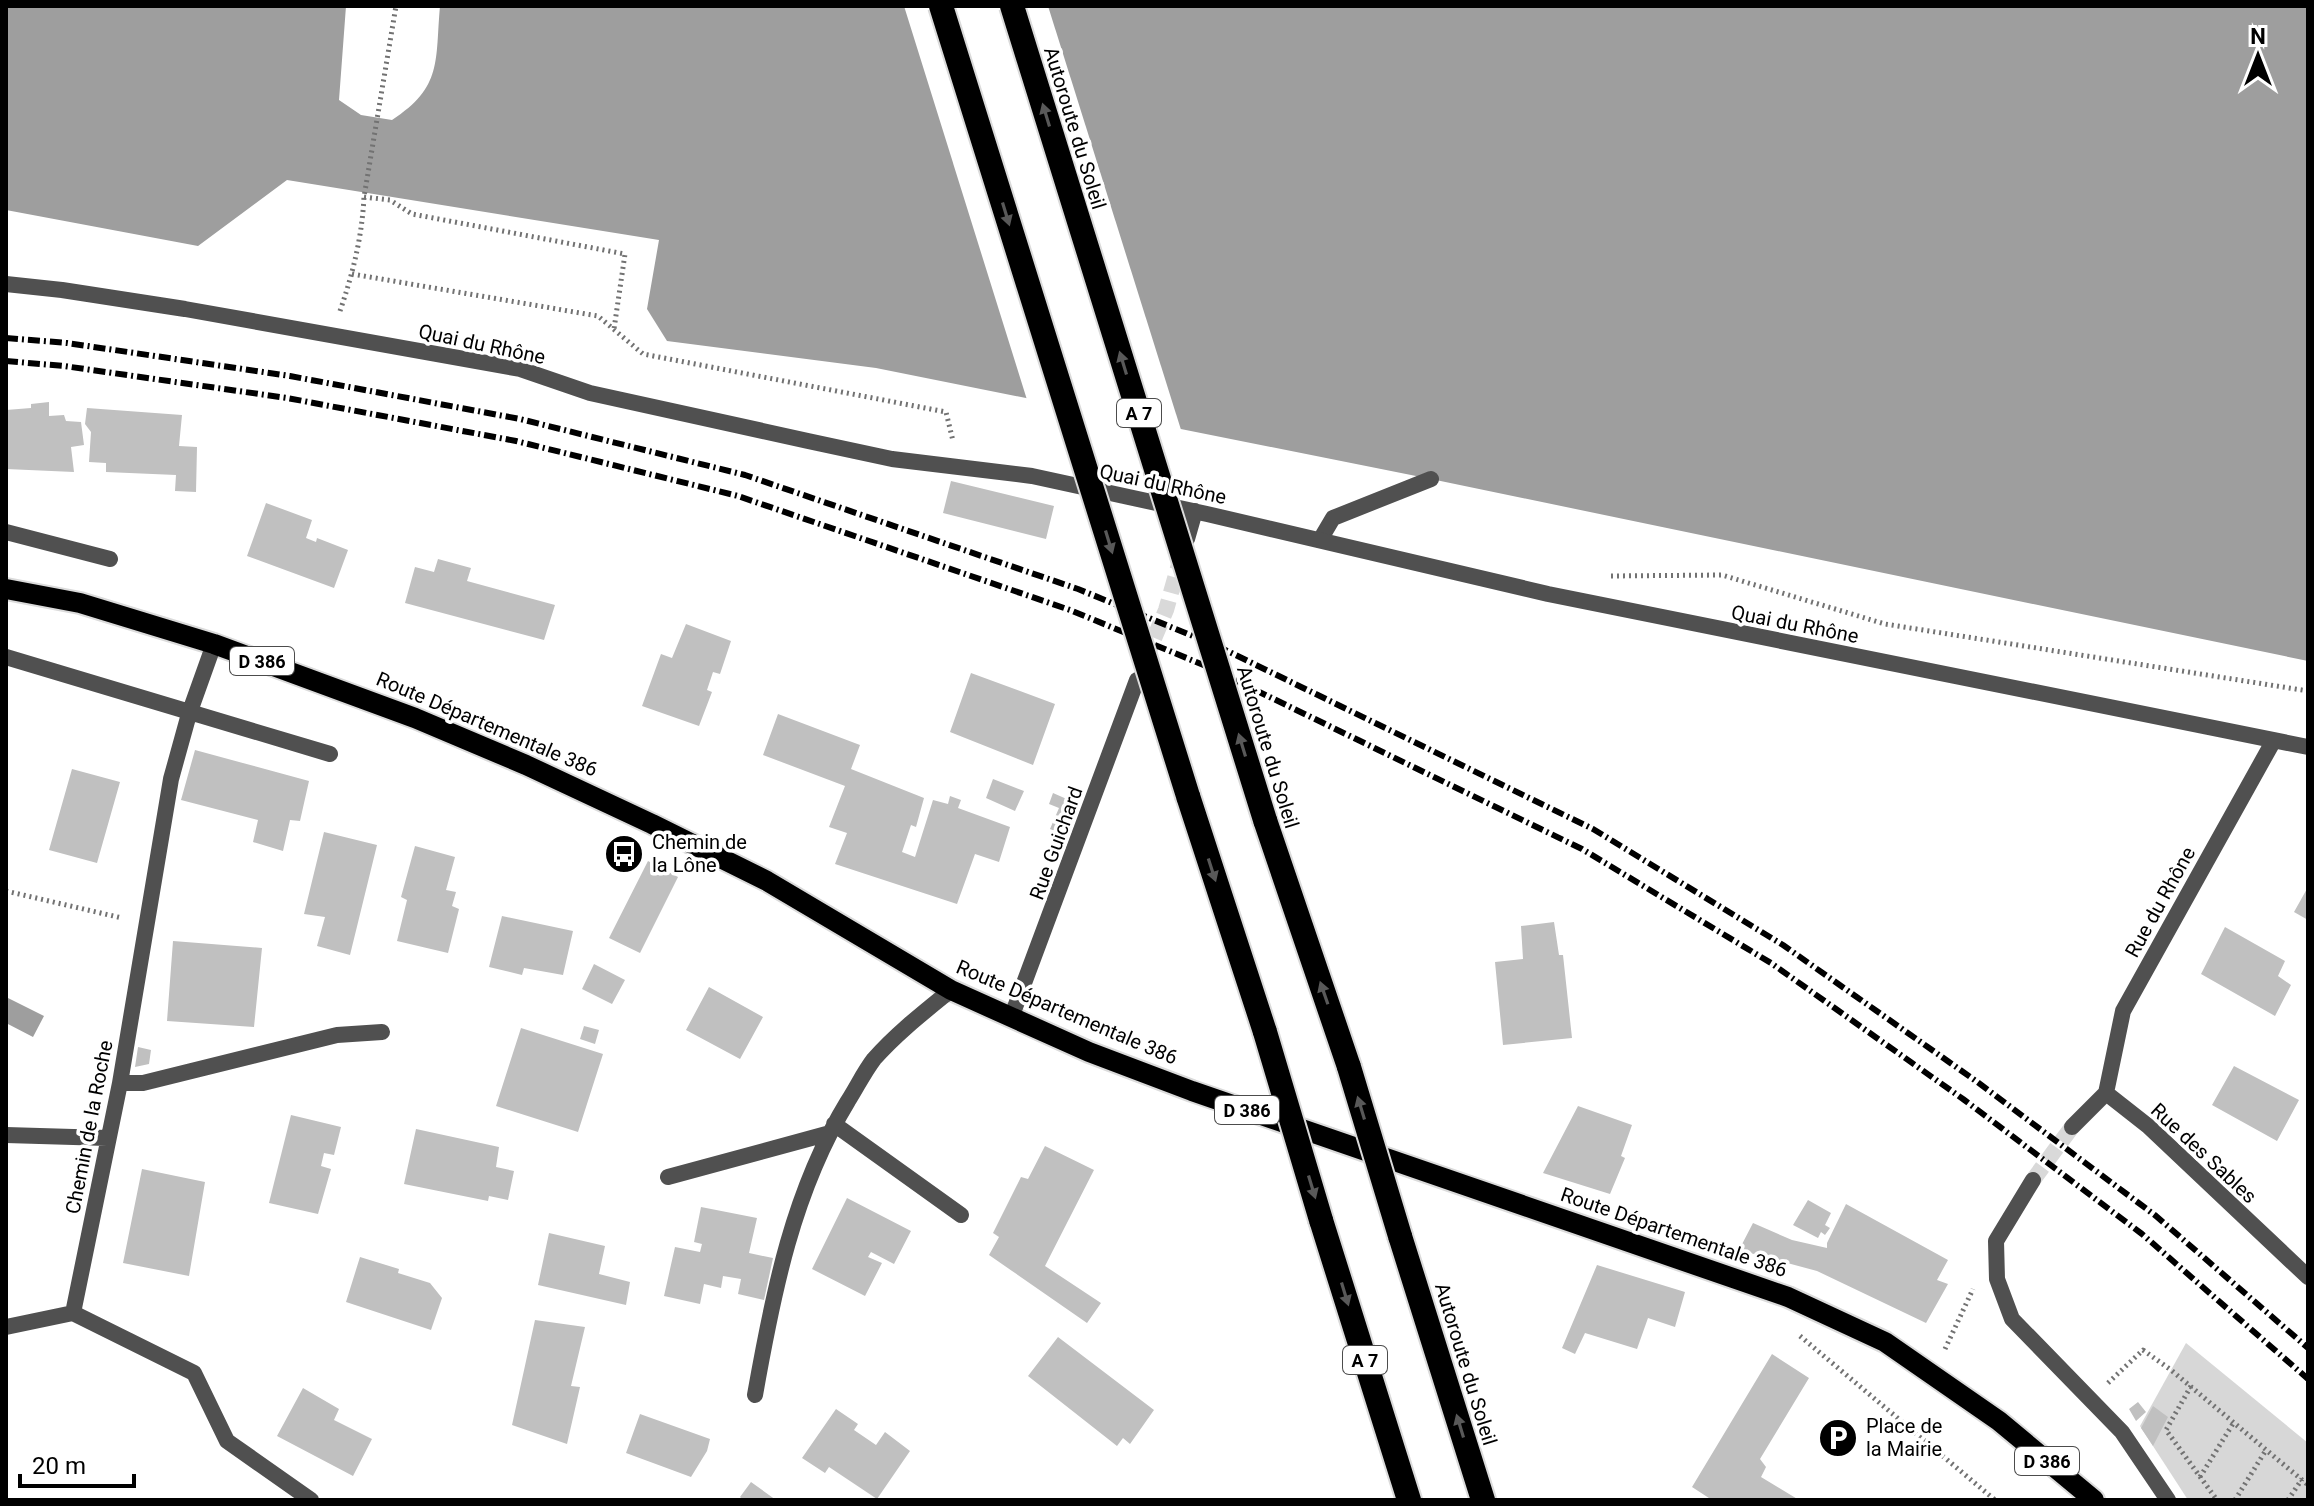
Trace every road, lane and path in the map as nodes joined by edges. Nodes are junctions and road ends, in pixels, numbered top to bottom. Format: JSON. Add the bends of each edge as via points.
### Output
{"nodes":[{"id":1,"x":396,"y":6,"type":"edge"},
{"id":2,"x":941,"y":6,"type":"edge"},
{"id":3,"x":1012,"y":6,"type":"edge"},
{"id":4,"x":364,"y":197,"type":"junction"},
{"id":5,"x":352,"y":274,"type":"junction"},
{"id":6,"x":6,"y":284,"type":"edge"},
{"id":7,"x":614,"y":329,"type":"junction"},
{"id":8,"x":332,"y":334,"type":"junction"},
{"id":9,"x":952,"y":467,"type":"junction"},
{"id":10,"x":1431,"y":479,"type":"dead end"},
{"id":11,"x":1195,"y":511,"type":"junction"},
{"id":12,"x":6,"y":532,"type":"edge"},
{"id":13,"x":1187,"y":539,"type":"tunnel mouth"},
{"id":14,"x":1320,"y":540,"type":"junction"},
{"id":15,"x":110,"y":559,"type":"dead end"},
{"id":16,"x":1609,"y":576,"type":"dead end"},
{"id":17,"x":6,"y":589,"type":"edge"},
{"id":18,"x":214,"y":644,"type":"junction"},
{"id":19,"x":6,"y":657,"type":"edge"},
{"id":20,"x":1137,"y":680,"type":"tunnel mouth"},
{"id":21,"x":2308,"y":691,"type":"edge"},
{"id":22,"x":189,"y":714,"type":"junction"},
{"id":23,"x":2274,"y":740,"type":"junction"},
{"id":24,"x":2308,"y":747,"type":"edge"},
{"id":25,"x":330,"y":754,"type":"dead end"},
{"id":26,"x":6,"y":891,"type":"edge"},
{"id":27,"x":146,"y":924,"type":"junction"},
{"id":28,"x":951,"y":990,"type":"junction"},
{"id":29,"x":1011,"y":1018,"type":"junction"},
{"id":30,"x":382,"y":1032,"type":"dead end"},
{"id":31,"x":120,"y":1083,"type":"junction"},
{"id":32,"x":2106,"y":1093,"type":"junction"},
{"id":33,"x":2072,"y":1127,"type":"tunnel mouth"},
{"id":34,"x":832,"y":1128,"type":"junction"},
{"id":35,"x":6,"y":1135,"type":"edge"},
{"id":36,"x":107,"y":1138,"type":"junction"},
{"id":37,"x":668,"y":1177,"type":"dead end"},
{"id":38,"x":2033,"y":1180,"type":"tunnel mouth"},
{"id":39,"x":961,"y":1215,"type":"dead end"},
{"id":40,"x":2308,"y":1277,"type":"edge"},
{"id":41,"x":1977,"y":1279,"type":"dead end"},
{"id":42,"x":1788,"y":1297,"type":"junction"},
{"id":43,"x":73,"y":1313,"type":"junction"},
{"id":44,"x":6,"y":1327,"type":"edge"},
{"id":45,"x":1951,"y":1337,"type":"dead end"},
{"id":46,"x":2191,"y":1386,"type":"junction"},
{"id":47,"x":755,"y":1395,"type":"dead end"},
{"id":48,"x":2090,"y":1400,"type":"junction"},
{"id":49,"x":2234,"y":1422,"type":"junction"},
{"id":50,"x":2266,"y":1450,"type":"junction"},
{"id":51,"x":2200,"y":1477,"type":"junction"},
{"id":52,"x":2302,"y":1479,"type":"junction"},
{"id":53,"x":2308,"y":1485,"type":"edge"},
{"id":54,"x":311,"y":1500,"type":"edge"},
{"id":55,"x":1409,"y":1500,"type":"edge"},
{"id":56,"x":1483,"y":1500,"type":"edge"},
{"id":57,"x":1995,"y":1500,"type":"edge"},
{"id":58,"x":2094,"y":1500,"type":"edge"},
{"id":59,"x":2168,"y":1500,"type":"edge"},
{"id":60,"x":2217,"y":1500,"type":"edge"},
{"id":61,"x":2235,"y":1500,"type":"edge"},
{"id":62,"x":2288,"y":1500,"type":"edge"}],
"edges":[{"from":1,"to":4,"type":"path"},
{"from":2,"to":55,"type":"highway","number":"A 7","one_way":true,"bridge":true},
{"from":56,"to":3,"type":"highway","name":"Autoroute du Soleil","number":"A 7","one_way":true,"bridge":true},
{"from":4,"to":5,"type":"path"},
{"from":4,"to":7,"type":"path","via":[[390,200],[412,214],[625,254]]},
{"from":5,"to":7,"type":"path","via":[[598,316]]},
{"from":5,"to":8,"type":"path"},
{"from":6,"to":8,"type":"street","name":"Quai du Rhône"},
{"from":7,"to":9,"type":"path","via":[[643,354],[946,412],[954,436]]},
{"from":8,"to":9,"type":"street","name":"Quai du Rhône","via":[[520,369],[590,393],[892,459]]},
{"from":9,"to":11,"type":"street","name":"Quai du Rhône","via":[[1032,476]]},
{"from":10,"to":14,"type":"street","via":[[1333,518]]},
{"from":11,"to":13,"type":"street"},
{"from":11,"to":14,"type":"street","name":"Quai du Rhône"},
{"from":12,"to":15,"type":"street"},
{"from":14,"to":23,"type":"street","name":"Quai du Rhône","via":[[1548,594]]},
{"from":16,"to":21,"type":"path","via":[[1722,575],[1885,624]]},
{"from":17,"to":18,"type":"main road","name":"Route Départementale 386","number":"D 386","via":[[80,603]]},
{"from":18,"to":22,"type":"street","name":"Chemin de la Roche"},
{"from":18,"to":28,"type":"main road","name":"Route Départementale 386","number":"D 386","via":[[415,718],[603,800],[767,881]]},
{"from":19,"to":22,"type":"street"},
{"from":20,"to":29,"type":"street","name":"Rue Guichard"},
{"from":22,"to":25,"type":"street"},
{"from":22,"to":27,"type":"street","name":"Chemin de la Roche","via":[[171,779]]},
{"from":23,"to":24,"type":"street","name":"Quai du Rhône"},
{"from":23,"to":32,"type":"street","name":"Rue du Rhône","via":[[2123,1011]]},
{"from":26,"to":27,"type":"path"},
{"from":27,"to":31,"type":"street","name":"Chemin de la Roche"},
{"from":28,"to":29,"type":"main road","name":"Route Départementale 386","number":"D 386"},
{"from":28,"to":34,"type":"street","via":[[872,1062]]},
{"from":29,"to":42,"type":"main road","name":"Route Départementale 386","number":"D 386","via":[[1192,1091]]},
{"from":30,"to":31,"type":"street","via":[[337,1035],[143,1083]]},
{"from":31,"to":36,"type":"street","name":"Chemin de la Roche"},
{"from":32,"to":33,"type":"street"},
{"from":32,"to":40,"type":"street","name":"Rue des Sables"},
{"from":34,"to":37,"type":"street"},
{"from":34,"to":39,"type":"street"},
{"from":34,"to":47,"type":"street","via":[[793,1218],[770,1306]]},
{"from":35,"to":36,"type":"street"},
{"from":36,"to":43,"type":"street","name":"Chemin de la Roche"},
{"from":38,"to":48,"type":"street","via":[[1996,1241],[1997,1279],[2012,1319]]},
{"from":41,"to":45,"type":"path"},
{"from":42,"to":57,"type":"path","via":[[1777,1318]]},
{"from":42,"to":58,"type":"main road","name":"Route Départementale 386","number":"D 386","via":[[1885,1342],[1999,1421]]},
{"from":43,"to":44,"type":"street"},
{"from":43,"to":54,"type":"street","via":[[194,1373],[227,1441]]},
{"from":46,"to":48,"type":"path","via":[[2143,1350]]},
{"from":46,"to":49,"type":"path"},
{"from":46,"to":51,"type":"path","via":[[2166,1430]]},
{"from":48,"to":59,"type":"street","via":[[2122,1432]]},
{"from":49,"to":50,"type":"path"},
{"from":49,"to":51,"type":"path"},
{"from":50,"to":52,"type":"path"},
{"from":50,"to":61,"type":"path"},
{"from":51,"to":60,"type":"path"},
{"from":52,"to":53,"type":"path"},
{"from":52,"to":62,"type":"path"}]}
